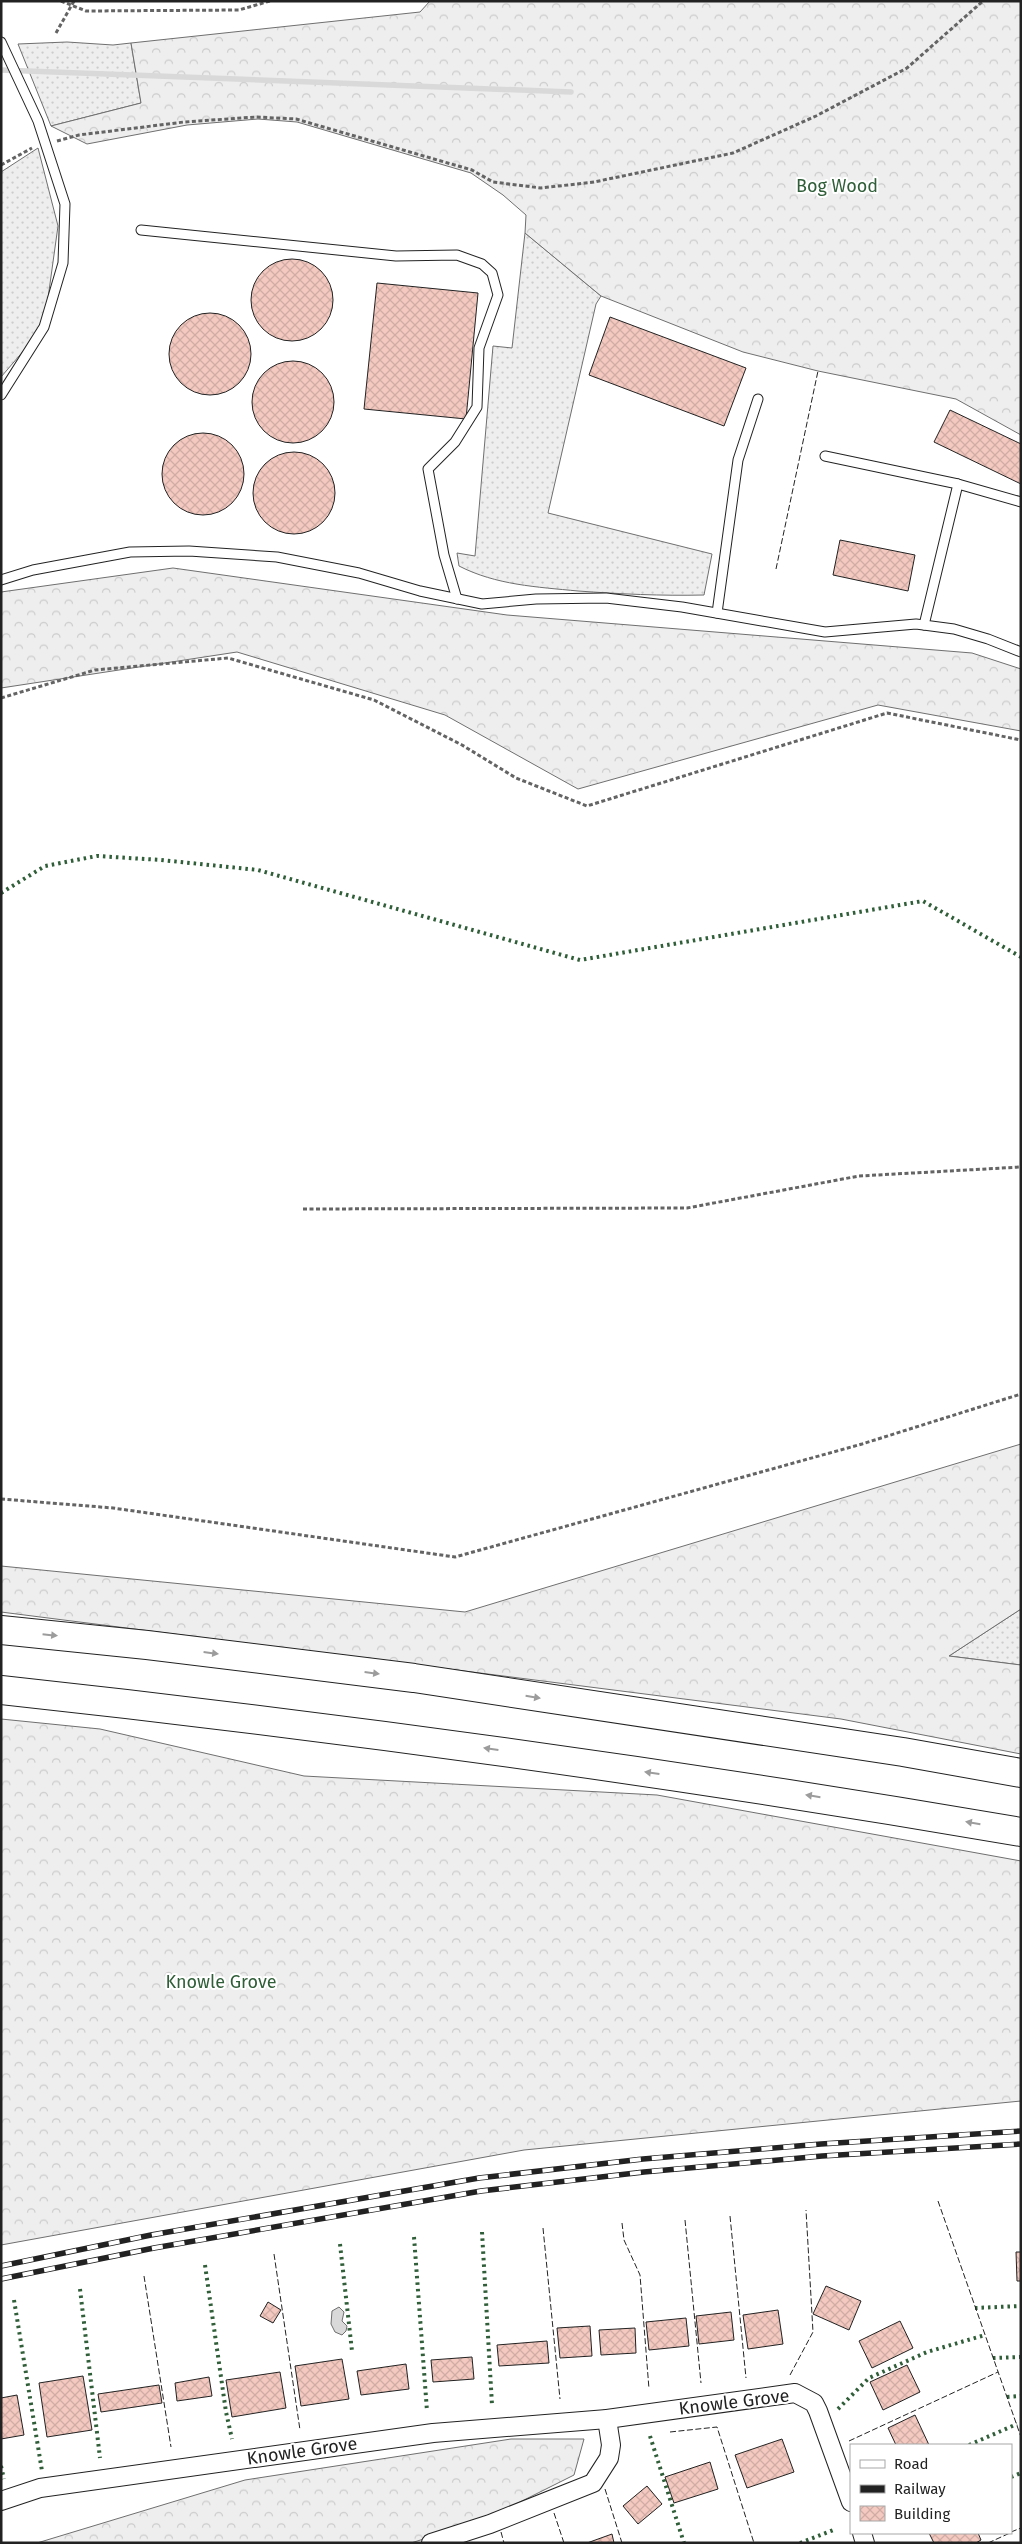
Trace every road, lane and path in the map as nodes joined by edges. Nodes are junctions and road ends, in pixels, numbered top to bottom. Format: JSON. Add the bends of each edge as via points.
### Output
{"nodes":[{"id":1,"x":61,"y":1,"type":"edge"},
{"id":2,"x":74,"y":1,"type":"edge"},
{"id":3,"x":270,"y":1,"type":"edge"},
{"id":4,"x":983,"y":1,"type":"edge"},
{"id":5,"x":71,"y":6,"type":"junction"},
{"id":6,"x":56,"y":33,"type":"dead end"},
{"id":7,"x":1,"y":42,"type":"edge"},
{"id":8,"x":46,"y":144,"type":"junction"},
{"id":9,"x":1,"y":166,"type":"edge"},
{"id":10,"x":141,"y":230,"type":"dead end"},
{"id":11,"x":1,"y":395,"type":"edge"},
{"id":12,"x":758,"y":400,"type":"dead end"},
{"id":13,"x":825,"y":456,"type":"dead end"},
{"id":14,"x":958,"y":484,"type":"junction"},
{"id":15,"x":1021,"y":502,"type":"edge"},
{"id":16,"x":1,"y":580,"type":"edge"},
{"id":17,"x":457,"y":599,"type":"junction"},
{"id":18,"x":717,"y":613,"type":"junction"},
{"id":19,"x":924,"y":626,"type":"junction"},
{"id":20,"x":1021,"y":652,"type":"edge"},
{"id":21,"x":1,"y":698,"type":"edge"},
{"id":22,"x":1021,"y":740,"type":"edge"},
{"id":23,"x":1021,"y":1167,"type":"edge"},
{"id":24,"x":303,"y":1209,"type":"dead end"},
{"id":25,"x":1021,"y":1394,"type":"edge"},
{"id":26,"x":1,"y":1499,"type":"edge"},
{"id":27,"x":1,"y":1630,"type":"edge"},
{"id":28,"x":1,"y":1690,"type":"edge"},
{"id":29,"x":1021,"y":1773,"type":"edge"},
{"id":30,"x":1021,"y":1832,"type":"edge"},
{"id":31,"x":607,"y":2419,"type":"junction"},
{"id":32,"x":850,"y":2499,"type":"edge"},
{"id":33,"x":1,"y":2501,"type":"edge"},
{"id":34,"x":431,"y":2543,"type":"edge"}],
"edges":[{"from":1,"to":5,"type":"path"},
{"from":2,"to":5,"type":"path"},
{"from":3,"to":5,"type":"path","via":[[239,10],[86,11]]},
{"from":4,"to":8,"type":"path","via":[[906,68],[816,116],[732,154],[594,182],[541,188],[493,182],[472,170],[296,119],[256,116],[79,135]]},
{"from":5,"to":6,"type":"path"},
{"from":7,"to":8,"type":"lane"},
{"from":8,"to":9,"type":"path"},
{"from":8,"to":11,"type":"lane","via":[[65,204],[63,263],[44,327]]},
{"from":10,"to":17,"type":"lane","via":[[396,256],[456,255],[482,264],[492,273],[498,294],[479,348],[477,407],[455,442],[428,469],[444,555]]},
{"from":12,"to":18,"type":"lane","via":[[738,460]]},
{"from":13,"to":14,"type":"lane"},
{"from":14,"to":15,"type":"lane"},
{"from":14,"to":19,"type":"lane"},
{"from":16,"to":17,"type":"lane","via":[[33,570],[121,553],[189,551],[277,557],[359,573]]},
{"from":17,"to":18,"type":"lane","via":[[482,604],[606,598]]},
{"from":18,"to":19,"type":"lane","via":[[825,632]]},
{"from":19,"to":20,"type":"lane","via":[[954,629],[988,638]]},
{"from":21,"to":22,"type":"path","via":[[95,670],[228,658],[374,700],[516,778],[587,806],[887,713]]},
{"from":23,"to":24,"type":"path","via":[[859,1176],[687,1208]]},
{"from":25,"to":26,"type":"path","via":[[862,1444],[455,1557],[113,1508]]},
{"from":27,"to":29,"type":"highway","one_way":true,"via":[[414,1678],[904,1752]]},
{"from":30,"to":28,"type":"highway","one_way":true,"via":[[810,1796],[436,1741]]},
{"from":31,"to":32,"type":"street","name":"Knowle Grove","via":[[796,2393],[814,2403]]},
{"from":31,"to":33,"type":"street","name":"Knowle Grove","via":[[424,2435],[40,2488]]},
{"from":31,"to":34,"type":"street","via":[[610,2458],[593,2483],[490,2524]]}]}
